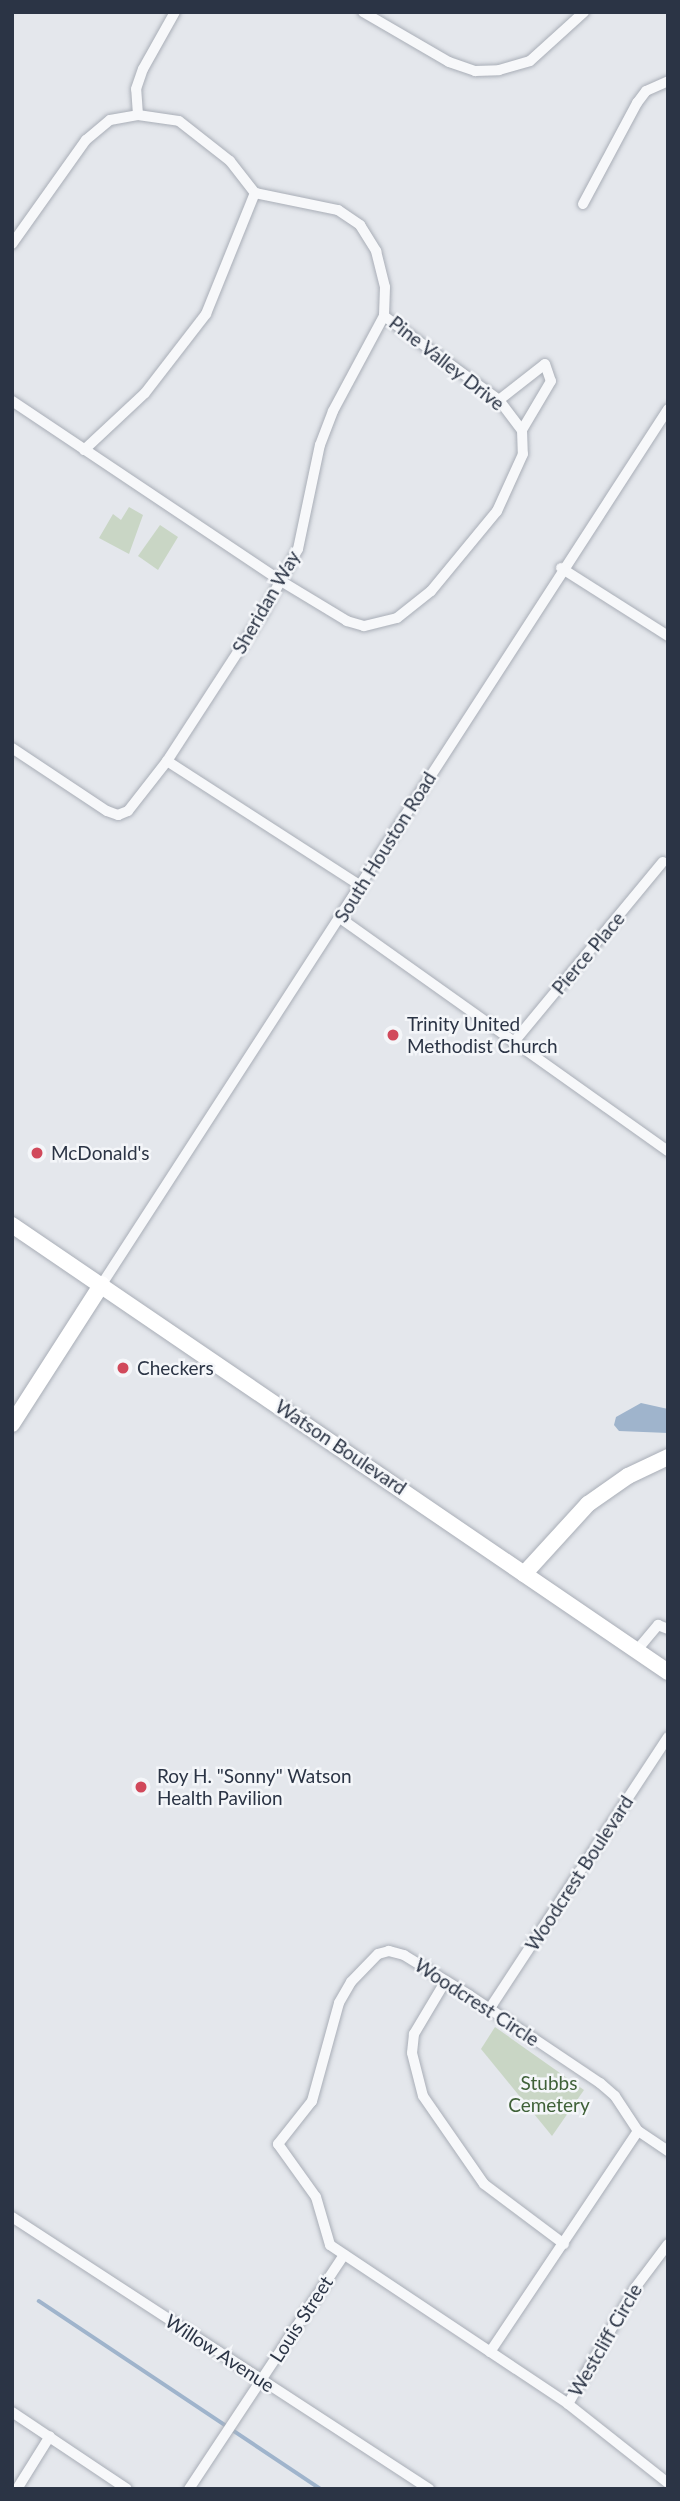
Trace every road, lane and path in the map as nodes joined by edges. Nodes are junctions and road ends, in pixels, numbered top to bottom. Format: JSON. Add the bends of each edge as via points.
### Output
{"nodes":[{"id":1,"x":175,"y":12,"type":"edge"},
{"id":2,"x":363,"y":12,"type":"edge"},
{"id":3,"x":584,"y":12,"type":"edge"},
{"id":4,"x":668,"y":81,"type":"edge"},
{"id":5,"x":138,"y":115,"type":"junction"},
{"id":6,"x":255,"y":193,"type":"junction"},
{"id":7,"x":583,"y":204,"type":"dead end"},
{"id":8,"x":12,"y":244,"type":"edge"},
{"id":9,"x":384,"y":316,"type":"junction"},
{"id":10,"x":499,"y":400,"type":"junction"},
{"id":11,"x":12,"y":401,"type":"edge"},
{"id":12,"x":668,"y":409,"type":"edge"},
{"id":13,"x":522,"y":430,"type":"junction"},
{"id":14,"x":84,"y":450,"type":"junction"},
{"id":15,"x":561,"y":568,"type":"junction"},
{"id":16,"x":281,"y":581,"type":"junction"},
{"id":17,"x":668,"y":636,"type":"edge"},
{"id":18,"x":12,"y":748,"type":"edge"},
{"id":19,"x":167,"y":761,"type":"junction"},
{"id":20,"x":663,"y":863,"type":"dead end"},
{"id":21,"x":361,"y":886,"type":"junction"},
{"id":22,"x":340,"y":918,"type":"junction"},
{"id":23,"x":513,"y":1043,"type":"junction"},
{"id":24,"x":668,"y":1151,"type":"edge"},
{"id":25,"x":12,"y":1225,"type":"edge"},
{"id":26,"x":102,"y":1284,"type":"junction"},
{"id":27,"x":12,"y":1424,"type":"edge"},
{"id":28,"x":668,"y":1457,"type":"edge"},
{"id":29,"x":524,"y":1574,"type":"junction"},
{"id":30,"x":668,"y":1629,"type":"edge"},
{"id":31,"x":637,"y":1650,"type":"junction"},
{"id":32,"x":668,"y":1672,"type":"edge"},
{"id":33,"x":668,"y":1737,"type":"edge"},
{"id":34,"x":445,"y":1982,"type":"junction"},
{"id":35,"x":489,"y":2008,"type":"junction"},
{"id":36,"x":638,"y":2131,"type":"junction"},
{"id":37,"x":668,"y":2151,"type":"edge"},
{"id":38,"x":12,"y":2217,"type":"edge"},
{"id":39,"x":564,"y":2244,"type":"junction"},
{"id":40,"x":668,"y":2244,"type":"edge"},
{"id":41,"x":344,"y":2255,"type":"junction"},
{"id":42,"x":491,"y":2352,"type":"junction"},
{"id":43,"x":261,"y":2380,"type":"junction"},
{"id":44,"x":568,"y":2403,"type":"junction"},
{"id":45,"x":12,"y":2412,"type":"edge"},
{"id":46,"x":50,"y":2436,"type":"junction"},
{"id":47,"x":668,"y":2483,"type":"edge"},
{"id":48,"x":16,"y":2489,"type":"edge"},
{"id":49,"x":127,"y":2489,"type":"edge"},
{"id":50,"x":189,"y":2489,"type":"edge"},
{"id":51,"x":429,"y":2489,"type":"edge"}],
"edges":[{"from":1,"to":5,"type":"street","via":[[142,69],[136,89]]},
{"from":2,"to":3,"type":"street","via":[[449,62],[475,71],[530,61]]},
{"from":4,"to":7,"type":"street","via":[[646,91],[637,103]]},
{"from":5,"to":6,"type":"street","via":[[179,121],[201,135],[230,161]]},
{"from":5,"to":8,"type":"street","via":[[110,120],[86,140]]},
{"from":6,"to":9,"type":"street","name":"Pine Valley Drive","via":[[338,210],[360,225],[376,251],[385,287]]},
{"from":6,"to":14,"type":"street","via":[[206,314],[145,393]]},
{"from":9,"to":10,"type":"street","name":"Pine Valley Drive"},
{"from":9,"to":16,"type":"street","name":"Sheridan Way","via":[[333,411],[320,445],[298,549]]},
{"from":10,"to":13,"type":"street","name":"Pine Valley Drive"},
{"from":10,"to":13,"type":"street","via":[[545,364],[551,381]]},
{"from":11,"to":14,"type":"street"},
{"from":12,"to":15,"type":"street","name":"South Houston Road"},
{"from":13,"to":16,"type":"street","via":[[523,454],[497,511],[431,591],[397,618],[383,625],[347,621]]},
{"from":14,"to":16,"type":"street"},
{"from":15,"to":17,"type":"street"},
{"from":15,"to":21,"type":"street","name":"South Houston Road"},
{"from":16,"to":19,"type":"street","name":"Sheridan Way"},
{"from":18,"to":19,"type":"street","name":"Sheridan Way","via":[[118,815],[128,811]]},
{"from":19,"to":21,"type":"street"},
{"from":20,"to":23,"type":"street","name":"Pierce Place"},
{"from":21,"to":22,"type":"street","name":"South Houston Road"},
{"from":22,"to":23,"type":"street"},
{"from":22,"to":26,"type":"street","name":"South Houston Road"},
{"from":23,"to":24,"type":"street"},
{"from":25,"to":26,"type":"main road","name":"Watson Boulevard"},
{"from":26,"to":27,"type":"main road"},
{"from":26,"to":29,"type":"main road","name":"Watson Boulevard"},
{"from":28,"to":29,"type":"main road","via":[[628,1476],[588,1504]]},
{"from":29,"to":31,"type":"main road","name":"Watson Boulevard"},
{"from":30,"to":31,"type":"street","via":[[658,1625]]},
{"from":31,"to":32,"type":"main road","name":"Watson Boulevard"},
{"from":33,"to":35,"type":"street","name":"Woodcrest Boulevard"},
{"from":34,"to":35,"type":"street","name":"Woodcrest Circle"},
{"from":34,"to":39,"type":"street","via":[[414,2034],[412,2053],[424,2096],[484,2184]]},
{"from":34,"to":41,"type":"street","name":"Woodcrest Circle","via":[[404,1955],[389,1951],[367,1964],[340,2003],[312,2101],[278,2144],[316,2197],[325,2238]]},
{"from":35,"to":36,"type":"street","name":"Woodcrest Circle","via":[[615,2096]]},
{"from":36,"to":37,"type":"street"},
{"from":36,"to":39,"type":"street"},
{"from":38,"to":43,"type":"street","name":"Willow Avenue"},
{"from":39,"to":42,"type":"street"},
{"from":40,"to":44,"type":"street","name":"Westcliff Circle","via":[[635,2288]]},
{"from":41,"to":42,"type":"street","name":"Woodcrest Circle"},
{"from":41,"to":43,"type":"street","name":"Louis Street"},
{"from":42,"to":44,"type":"street","name":"Westcliff Circle"},
{"from":43,"to":50,"type":"street","name":"Louis Street"},
{"from":43,"to":51,"type":"street","name":"Willow Avenue"},
{"from":44,"to":47,"type":"street","name":"Westcliff Circle"},
{"from":45,"to":46,"type":"street"},
{"from":46,"to":48,"type":"street"},
{"from":46,"to":49,"type":"street"}]}
